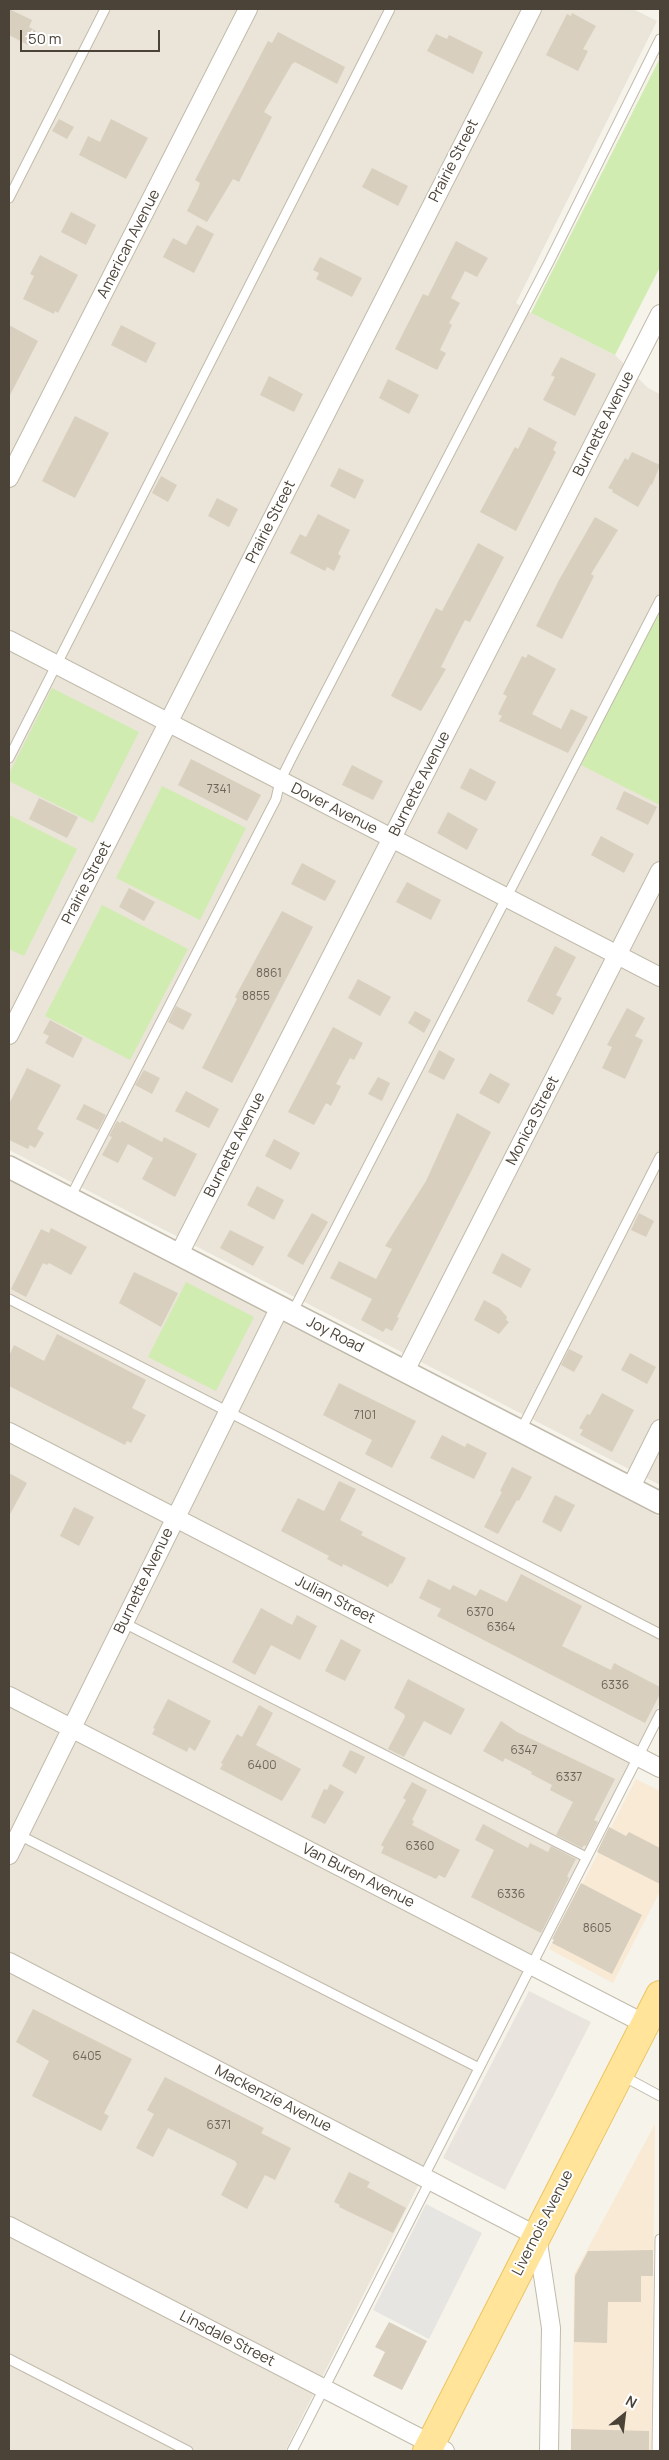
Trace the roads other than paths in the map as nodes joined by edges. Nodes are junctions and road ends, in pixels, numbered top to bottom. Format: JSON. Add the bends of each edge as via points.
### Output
{"nodes":[{"id":1,"x":105,"y":9,"type":"edge"},
{"id":2,"x":248,"y":9,"type":"edge"},
{"id":3,"x":390,"y":9,"type":"edge"},
{"id":4,"x":532,"y":9,"type":"edge"},
{"id":5,"x":660,"y":39,"type":"edge"},
{"id":6,"x":9,"y":198,"type":"edge"},
{"id":7,"x":660,"y":314,"type":"edge"},
{"id":8,"x":9,"y":478,"type":"edge"},
{"id":9,"x":660,"y":600,"type":"edge"},
{"id":10,"x":9,"y":640,"type":"edge"},
{"id":11,"x":57,"y":665,"type":"junction"},
{"id":12,"x":168,"y":723,"type":"junction"},
{"id":13,"x":9,"y":758,"type":"edge"},
{"id":14,"x":280,"y":781,"type":"junction"},
{"id":15,"x":392,"y":839,"type":"junction"},
{"id":16,"x":660,"y":871,"type":"edge"},
{"id":17,"x":506,"y":898,"type":"junction"},
{"id":18,"x":618,"y":955,"type":"junction"},
{"id":19,"x":660,"y":977,"type":"edge"},
{"id":20,"x":9,"y":1035,"type":"edge"},
{"id":21,"x":660,"y":1157,"type":"edge"},
{"id":22,"x":9,"y":1166,"type":"edge"},
{"id":23,"x":70,"y":1198,"type":"junction"},
{"id":24,"x":179,"y":1254,"type":"junction"},
{"id":25,"x":9,"y":1299,"type":"edge"},
{"id":26,"x":286,"y":1310,"type":"junction"},
{"id":27,"x":405,"y":1371,"type":"junction"},
{"id":28,"x":228,"y":1412,"type":"junction"},
{"id":29,"x":660,"y":1429,"type":"edge"},
{"id":30,"x":520,"y":1431,"type":"junction"},
{"id":31,"x":9,"y":1432,"type":"edge"},
{"id":32,"x":631,"y":1487,"type":"junction"},
{"id":33,"x":660,"y":1503,"type":"edge"},
{"id":34,"x":176,"y":1518,"type":"junction"},
{"id":35,"x":124,"y":1623,"type":"junction"},
{"id":36,"x":660,"y":1634,"type":"edge"},
{"id":37,"x":9,"y":1696,"type":"edge"},
{"id":38,"x":660,"y":1714,"type":"edge"},
{"id":39,"x":72,"y":1728,"type":"junction"},
{"id":40,"x":638,"y":1756,"type":"junction"},
{"id":41,"x":660,"y":1768,"type":"edge"},
{"id":42,"x":19,"y":1835,"type":"junction"},
{"id":43,"x":9,"y":1855,"type":"edge"},
{"id":44,"x":586,"y":1857,"type":"junction"},
{"id":45,"x":9,"y":1962,"type":"edge"},
{"id":46,"x":531,"y":1965,"type":"junction"},
{"id":47,"x":660,"y":1995,"type":"edge"},
{"id":48,"x":645,"y":2024,"type":"junction"},
{"id":49,"x":479,"y":2068,"type":"junction"},
{"id":50,"x":620,"y":2074,"type":"junction"},
{"id":51,"x":660,"y":2096,"type":"edge"},
{"id":52,"x":427,"y":2179,"type":"junction"},
{"id":53,"x":9,"y":2226,"type":"edge"},
{"id":54,"x":537,"y":2236,"type":"junction"},
{"id":55,"x":660,"y":2239,"type":"edge"},
{"id":56,"x":9,"y":2359,"type":"edge"},
{"id":57,"x":324,"y":2389,"type":"junction"},
{"id":58,"x":434,"y":2449,"type":"edge"},
{"id":59,"x":188,"y":2451,"type":"edge"},
{"id":60,"x":292,"y":2451,"type":"edge"},
{"id":61,"x":550,"y":2451,"type":"edge"},
{"id":62,"x":657,"y":2451,"type":"edge"}],
"edges":[{"from":1,"to":6,"type":"lane"},
{"from":2,"to":8,"type":"street","name":"American Avenue"},
{"from":3,"to":11,"type":"lane"},
{"from":4,"to":12,"type":"street","name":"Prairie Street"},
{"from":5,"to":14,"type":"lane","via":[[549,262]]},
{"from":7,"to":15,"type":"street","name":"Burnette Avenue"},
{"from":9,"to":17,"type":"lane"},
{"from":10,"to":11,"type":"street","name":"Dover Avenue"},
{"from":11,"to":12,"type":"street","name":"Dover Avenue"},
{"from":11,"to":13,"type":"lane"},
{"from":12,"to":14,"type":"street","name":"Dover Avenue"},
{"from":12,"to":20,"type":"street","name":"Prairie Street"},
{"from":14,"to":15,"type":"street","name":"Dover Avenue"},
{"from":14,"to":23,"type":"lane","via":[[276,799]]},
{"from":15,"to":17,"type":"street","name":"Dover Avenue"},
{"from":15,"to":24,"type":"street","name":"Burnette Avenue"},
{"from":16,"to":18,"type":"street","name":"Monica Street"},
{"from":17,"to":18,"type":"street","name":"Dover Avenue"},
{"from":17,"to":26,"type":"lane"},
{"from":18,"to":19,"type":"street","name":"Dover Avenue"},
{"from":18,"to":27,"type":"street","name":"Monica Street"},
{"from":21,"to":30,"type":"lane"},
{"from":22,"to":23,"type":"street","name":"Joy Road"},
{"from":23,"to":24,"type":"street","name":"Joy Road"},
{"from":24,"to":26,"type":"street","name":"Joy Road"},
{"from":25,"to":28,"type":"lane"},
{"from":26,"to":27,"type":"street","name":"Joy Road"},
{"from":26,"to":28,"type":"street","name":"Burnette Avenue"},
{"from":27,"to":30,"type":"street","name":"Joy Road"},
{"from":28,"to":34,"type":"street","name":"Burnette Avenue"},
{"from":28,"to":36,"type":"lane"},
{"from":29,"to":32,"type":"street"},
{"from":30,"to":32,"type":"street","name":"Joy Road"},
{"from":31,"to":34,"type":"street","name":"Julian Street"},
{"from":32,"to":33,"type":"street","name":"Joy Road"},
{"from":34,"to":35,"type":"street","name":"Burnette Avenue"},
{"from":34,"to":40,"type":"street","name":"Julian Street"},
{"from":35,"to":39,"type":"street","name":"Burnette Avenue"},
{"from":35,"to":44,"type":"lane"},
{"from":37,"to":39,"type":"street","name":"Van Buren Avenue"},
{"from":38,"to":40,"type":"lane"},
{"from":39,"to":42,"type":"street","name":"Burnette Avenue"},
{"from":39,"to":46,"type":"street","name":"Van Buren Avenue"},
{"from":40,"to":41,"type":"street","name":"Julian Street"},
{"from":40,"to":44,"type":"lane"},
{"from":42,"to":43,"type":"street","name":"Burnette Avenue"},
{"from":42,"to":49,"type":"lane"},
{"from":44,"to":46,"type":"lane"},
{"from":45,"to":52,"type":"street","name":"Mackenzie Avenue"},
{"from":46,"to":48,"type":"street","name":"Van Buren Avenue"},
{"from":46,"to":49,"type":"lane"},
{"from":47,"to":48,"type":"main road","name":"Livernois Avenue"},
{"from":48,"to":50,"type":"main road","name":"Livernois Avenue"},
{"from":49,"to":52,"type":"lane"},
{"from":50,"to":51,"type":"lane"},
{"from":50,"to":54,"type":"main road","name":"Livernois Avenue"},
{"from":52,"to":54,"type":"street","name":"Mackenzie Avenue"},
{"from":52,"to":57,"type":"lane"},
{"from":53,"to":57,"type":"street","name":"Linsdale Street"},
{"from":54,"to":58,"type":"main road","name":"Livernois Avenue"},
{"from":54,"to":61,"type":"street","via":[[551,2328]]},
{"from":55,"to":62,"type":"lane"},
{"from":56,"to":59,"type":"lane"},
{"from":57,"to":58,"type":"street","name":"Linsdale Street"},
{"from":57,"to":60,"type":"lane"}]}
